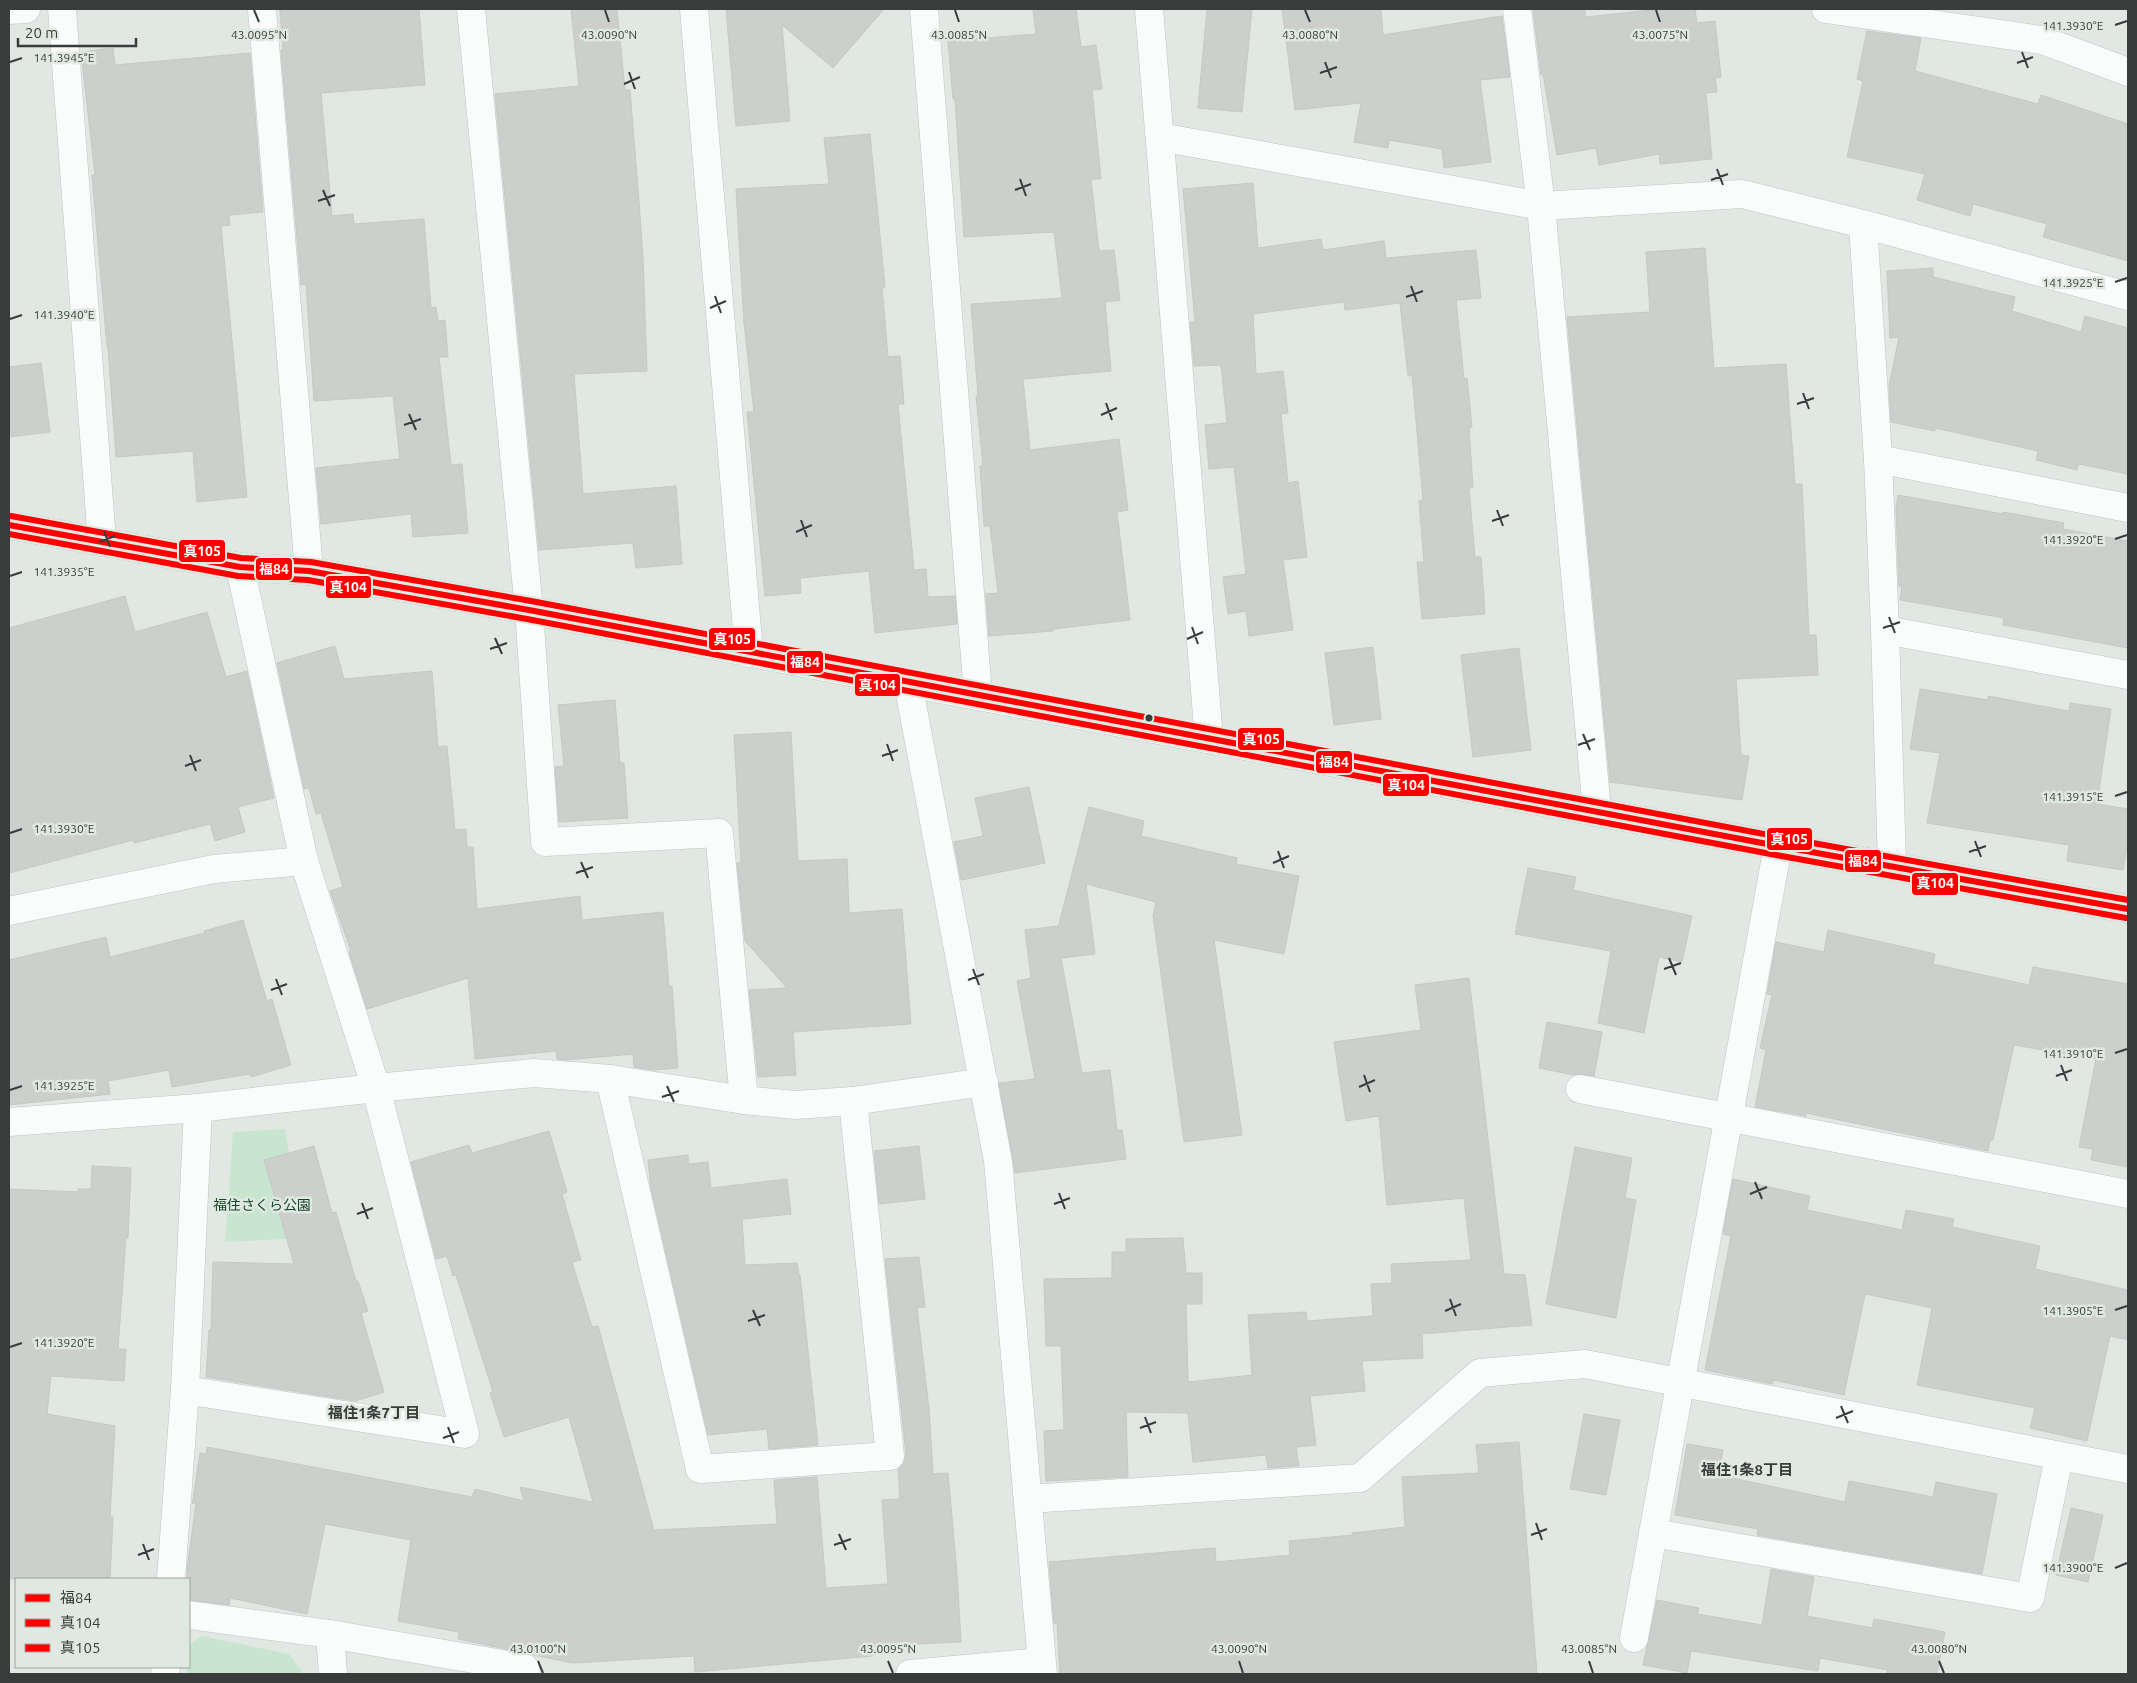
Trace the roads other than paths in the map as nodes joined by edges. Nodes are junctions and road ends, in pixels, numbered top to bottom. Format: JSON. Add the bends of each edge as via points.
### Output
{"nodes":[{"id":1,"x":26,"y":9,"type":"edge"},
{"id":2,"x":62,"y":9,"type":"edge"},
{"id":3,"x":262,"y":9,"type":"edge"},
{"id":4,"x":470,"y":9,"type":"edge"},
{"id":5,"x":694,"y":9,"type":"edge"},
{"id":6,"x":924,"y":9,"type":"edge"},
{"id":7,"x":1149,"y":9,"type":"edge"},
{"id":8,"x":1517,"y":9,"type":"edge"},
{"id":9,"x":1826,"y":9,"type":"edge"},
{"id":10,"x":9,"y":10,"type":"edge"},
{"id":11,"x":2128,"y":72,"type":"edge"},
{"id":12,"x":1160,"y":137,"type":"junction"},
{"id":13,"x":1541,"y":206,"type":"junction"},
{"id":14,"x":1863,"y":224,"type":"junction"},
{"id":15,"x":2128,"y":296,"type":"edge"},
{"id":16,"x":1878,"y":459,"type":"junction"},
{"id":17,"x":2128,"y":508,"type":"edge"},
{"id":18,"x":9,"y":525,"type":"edge"},
{"id":19,"x":102,"y":542,"type":"junction"},
{"id":20,"x":240,"y":567,"type":"junction"},
{"id":21,"x":308,"y":571,"type":"junction"},
{"id":22,"x":529,"y":610,"type":"junction"},
{"id":23,"x":1885,"y":630,"type":"junction"},
{"id":24,"x":749,"y":653,"type":"junction"},
{"id":25,"x":2128,"y":675,"type":"edge"},
{"id":26,"x":908,"y":683,"type":"junction"},
{"id":27,"x":978,"y":695,"type":"junction"},
{"id":28,"x":1209,"y":739,"type":"junction"},
{"id":29,"x":1597,"y":811,"type":"junction"},
{"id":30,"x":1778,"y":846,"type":"junction"},
{"id":31,"x":304,"y":861,"type":"junction"},
{"id":32,"x":1892,"y":866,"type":"junction"},
{"id":33,"x":2128,"y":908,"type":"edge"},
{"id":34,"x":9,"y":911,"type":"edge"},
{"id":35,"x":610,"y":1079,"type":"junction"},
{"id":36,"x":984,"y":1082,"type":"junction"},
{"id":37,"x":376,"y":1088,"type":"junction"},
{"id":38,"x":1580,"y":1089,"type":"dead end"},
{"id":39,"x":744,"y":1100,"type":"junction"},
{"id":40,"x":853,"y":1101,"type":"junction"},
{"id":41,"x":198,"y":1108,"type":"junction"},
{"id":42,"x":1729,"y":1118,"type":"junction"},
{"id":43,"x":9,"y":1122,"type":"edge"},
{"id":44,"x":2128,"y":1194,"type":"edge"},
{"id":45,"x":1680,"y":1383,"type":"junction"},
{"id":46,"x":185,"y":1390,"type":"junction"},
{"id":47,"x":2059,"y":1458,"type":"junction"},
{"id":48,"x":2128,"y":1470,"type":"edge"},
{"id":49,"x":1028,"y":1499,"type":"junction"},
{"id":50,"x":1653,"y":1533,"type":"junction"},
{"id":51,"x":171,"y":1578,"type":"edge"},
{"id":52,"x":190,"y":1615,"type":"edge"},
{"id":53,"x":330,"y":1634,"type":"junction"},
{"id":54,"x":1634,"y":1638,"type":"dead end"},
{"id":55,"x":1042,"y":1668,"type":"edge"},
{"id":56,"x":333,"y":1674,"type":"edge"},
{"id":57,"x":526,"y":1674,"type":"edge"},
{"id":58,"x":910,"y":1674,"type":"edge"}],
"edges":[{"from":1,"to":10,"type":"street"},
{"from":2,"to":19,"type":"street"},
{"from":3,"to":21,"type":"street"},
{"from":4,"to":22,"type":"street"},
{"from":5,"to":24,"type":"street"},
{"from":6,"to":27,"type":"street"},
{"from":7,"to":12,"type":"street"},
{"from":8,"to":13,"type":"street"},
{"from":9,"to":11,"type":"street","via":[[2042,40]]},
{"from":12,"to":13,"type":"street"},
{"from":12,"to":28,"type":"street"},
{"from":13,"to":14,"type":"street","via":[[1742,194]]},
{"from":13,"to":29,"type":"street"},
{"from":14,"to":15,"type":"street"},
{"from":14,"to":16,"type":"street"},
{"from":16,"to":17,"type":"street"},
{"from":16,"to":23,"type":"street"},
{"from":18,"to":19,"type":"street"},
{"from":19,"to":20,"type":"street"},
{"from":20,"to":21,"type":"street"},
{"from":20,"to":31,"type":"street"},
{"from":21,"to":22,"type":"street"},
{"from":22,"to":24,"type":"street"},
{"from":22,"to":39,"type":"street","via":[[545,842],[719,833]]},
{"from":23,"to":25,"type":"street"},
{"from":23,"to":32,"type":"street"},
{"from":24,"to":26,"type":"street"},
{"from":26,"to":27,"type":"street"},
{"from":26,"to":36,"type":"street"},
{"from":27,"to":28,"type":"street"},
{"from":28,"to":29,"type":"street"},
{"from":29,"to":30,"type":"street"},
{"from":30,"to":32,"type":"street"},
{"from":30,"to":42,"type":"street"},
{"from":31,"to":34,"type":"street","via":[[214,869]]},
{"from":31,"to":37,"type":"street"},
{"from":32,"to":33,"type":"street"},
{"from":35,"to":37,"type":"street","via":[[534,1073]]},
{"from":35,"to":39,"type":"street"},
{"from":35,"to":40,"type":"street","via":[[700,1469],[890,1456]]},
{"from":36,"to":40,"type":"street"},
{"from":36,"to":49,"type":"street","via":[[998,1161]]},
{"from":37,"to":41,"type":"street"},
{"from":37,"to":46,"type":"street","via":[[465,1434]]},
{"from":38,"to":42,"type":"street"},
{"from":39,"to":40,"type":"street","via":[[795,1105]]},
{"from":41,"to":43,"type":"street"},
{"from":41,"to":46,"type":"street"},
{"from":42,"to":44,"type":"street"},
{"from":42,"to":45,"type":"street"},
{"from":45,"to":47,"type":"street"},
{"from":45,"to":49,"type":"street","via":[[1585,1364],[1480,1373],[1360,1478]]},
{"from":45,"to":50,"type":"street"},
{"from":46,"to":51,"type":"street"},
{"from":47,"to":48,"type":"street"},
{"from":47,"to":50,"type":"street","via":[[2030,1598]]},
{"from":49,"to":55,"type":"street"},
{"from":50,"to":54,"type":"street"},
{"from":52,"to":53,"type":"street"},
{"from":53,"to":56,"type":"street"},
{"from":53,"to":57,"type":"street","via":[[525,1668]]},
{"from":55,"to":58,"type":"street"}]}
